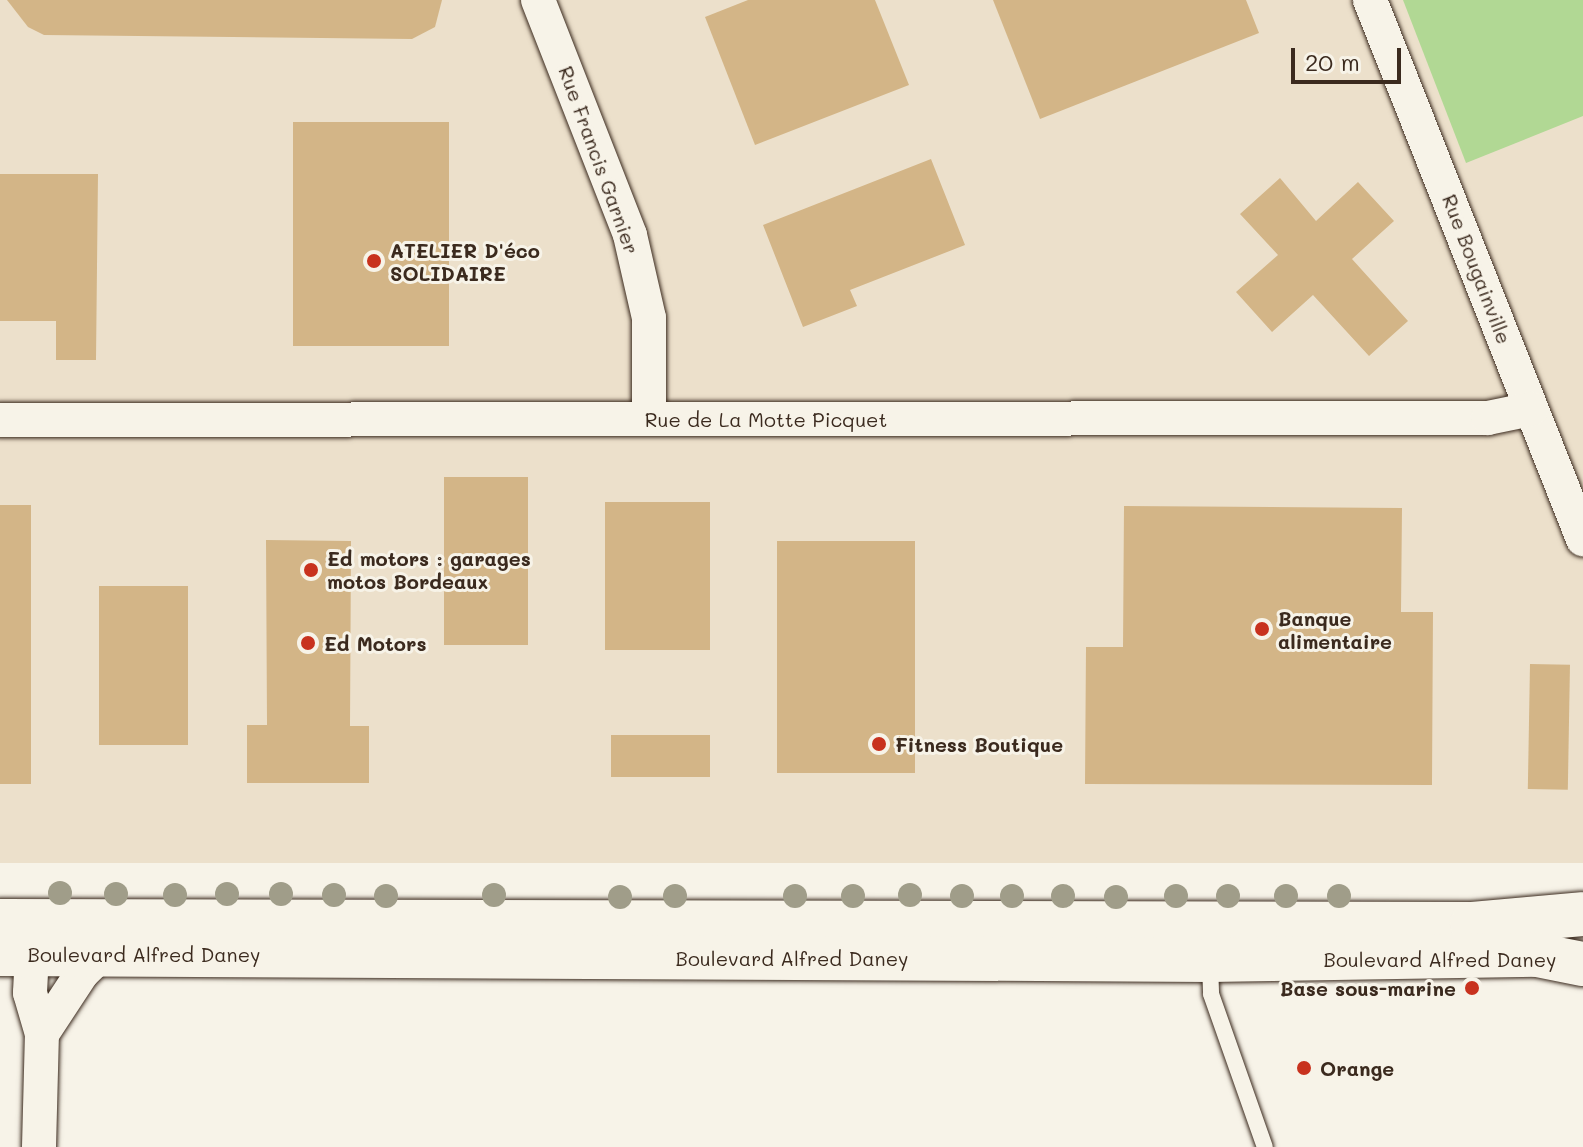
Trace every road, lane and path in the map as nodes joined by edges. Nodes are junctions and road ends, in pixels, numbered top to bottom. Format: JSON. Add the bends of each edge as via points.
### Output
{"nodes":[{"id":1,"x":538,"y":0,"type":"edge"},
{"id":2,"x":1370,"y":0,"type":"edge"},
{"id":3,"x":1531,"y":409,"type":"junction"},
{"id":4,"x":649,"y":419,"type":"junction"},
{"id":5,"x":0,"y":420,"type":"edge"},
{"id":6,"x":1583,"y":539,"type":"edge"},
{"id":7,"x":1583,"y":914,"type":"edge"},
{"id":8,"x":0,"y":921,"type":"edge"},
{"id":9,"x":91,"y":938,"type":"junction"},
{"id":10,"x":1210,"y":943,"type":"junction"},
{"id":11,"x":16,"y":954,"type":"edge"},
{"id":12,"x":1583,"y":964,"type":"edge"},
{"id":13,"x":42,"y":1034,"type":"junction"},
{"id":14,"x":39,"y":1147,"type":"edge"},
{"id":15,"x":1265,"y":1147,"type":"edge"}],
"edges":[{"from":1,"to":4,"type":"street","name":"Rue Francis Garnier","via":[[630,235],[649,318]]},
{"from":2,"to":3,"type":"street","name":"Rue Bougainville"},
{"from":3,"to":4,"type":"street","name":"Rue de La Motte Picquet","via":[[1488,418]]},
{"from":3,"to":6,"type":"street","name":"Rue Bougainville"},
{"from":4,"to":5,"type":"street","name":"Rue de La Motte Picquet"},
{"from":7,"to":10,"type":"main road","name":"Boulevard Alfred Daney"},
{"from":8,"to":9,"type":"main road","name":"Boulevard Alfred Daney"},
{"from":9,"to":10,"type":"main road","name":"Boulevard Alfred Daney"},
{"from":9,"to":11,"type":"main road","name":"Boulevard Alfred Daney"},
{"from":9,"to":13,"type":"street","via":[[82,973]]},
{"from":10,"to":12,"type":"main road","name":"Boulevard Alfred Daney","via":[[1537,955]]},
{"from":10,"to":15,"type":"lane","via":[[1211,994]]},
{"from":11,"to":13,"type":"street"},
{"from":13,"to":14,"type":"street"}]}
